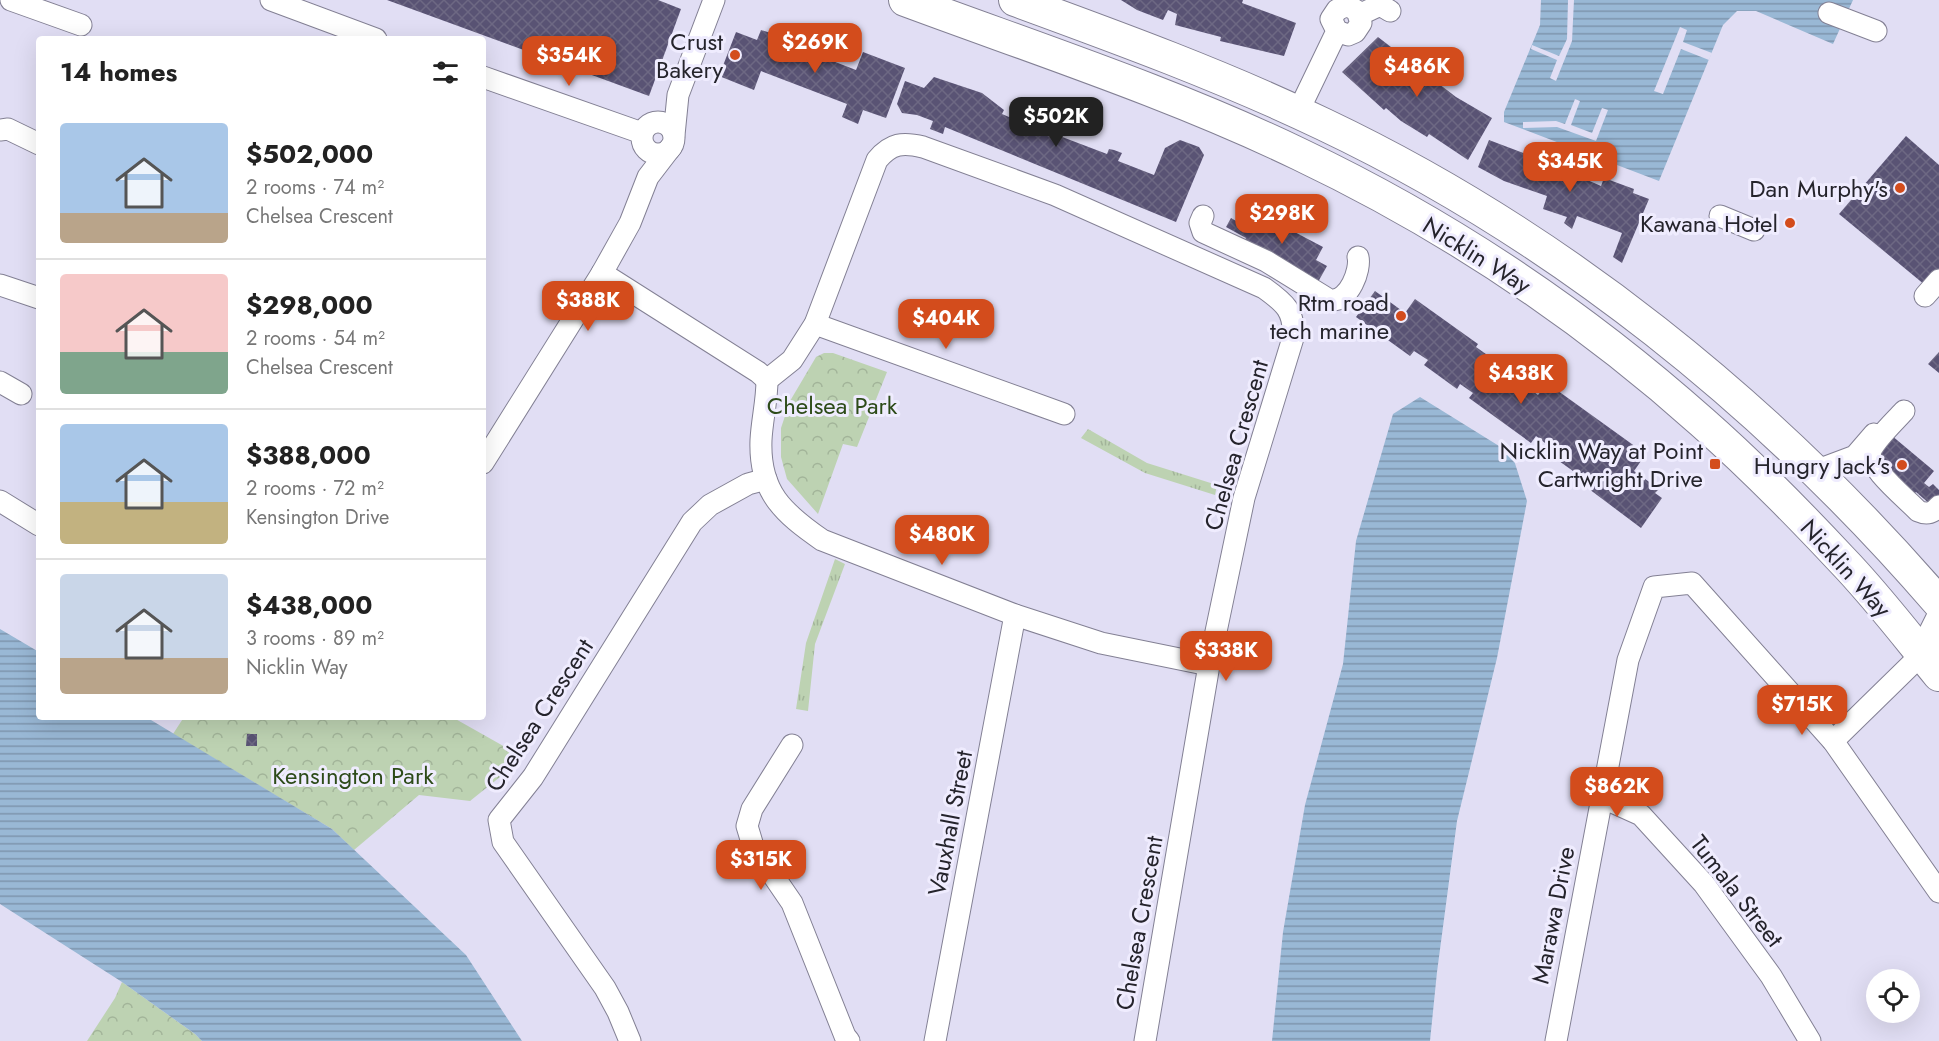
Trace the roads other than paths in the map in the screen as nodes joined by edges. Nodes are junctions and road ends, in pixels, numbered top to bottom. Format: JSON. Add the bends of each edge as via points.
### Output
{"nodes":[{"id":1,"x":10,"y":0,"type":"edge"},
{"id":2,"x":271,"y":0,"type":"edge"},
{"id":3,"x":714,"y":0,"type":"edge"},
{"id":4,"x":905,"y":0,"type":"edge"},
{"id":5,"x":1015,"y":0,"type":"edge"},
{"id":6,"x":1390,"y":11,"type":"dead end"},
{"id":7,"x":1829,"y":13,"type":"dead end"},
{"id":8,"x":81,"y":25,"type":"dead end"},
{"id":9,"x":1876,"y":31,"type":"dead end"},
{"id":10,"x":368,"y":36,"type":"edge"},
{"id":11,"x":486,"y":78,"type":"edge"},
{"id":12,"x":678,"y":95,"type":"junction"},
{"id":13,"x":1298,"y":112,"type":"junction"},
{"id":14,"x":0,"y":130,"type":"edge"},
{"id":15,"x":649,"y":135,"type":"junction"},
{"id":16,"x":673,"y":141,"type":"junction"},
{"id":17,"x":36,"y":143,"type":"edge"},
{"id":18,"x":648,"y":177,"type":"junction"},
{"id":19,"x":1203,"y":216,"type":"dead end"},
{"id":20,"x":1720,"y":216,"type":"dead end"},
{"id":21,"x":1754,"y":231,"type":"dead end"},
{"id":22,"x":1358,"y":257,"type":"dead end"},
{"id":23,"x":602,"y":273,"type":"junction"},
{"id":24,"x":0,"y":285,"type":"edge"},
{"id":25,"x":36,"y":297,"type":"edge"},
{"id":26,"x":814,"y":324,"type":"junction"},
{"id":27,"x":766,"y":380,"type":"junction"},
{"id":28,"x":0,"y":382,"type":"edge"},
{"id":29,"x":21,"y":394,"type":"dead end"},
{"id":30,"x":1064,"y":414,"type":"dead end"},
{"id":31,"x":486,"y":458,"type":"edge"},
{"id":32,"x":1815,"y":471,"type":"junction"},
{"id":33,"x":766,"y":478,"type":"junction"},
{"id":34,"x":1939,"y":490,"type":"edge"},
{"id":35,"x":1908,"y":500,"type":"junction"},
{"id":36,"x":0,"y":501,"type":"edge"},
{"id":37,"x":1939,"y":506,"type":"edge"},
{"id":38,"x":36,"y":523,"type":"edge"},
{"id":39,"x":1939,"y":603,"type":"edge"},
{"id":40,"x":1015,"y":615,"type":"junction"},
{"id":41,"x":1939,"y":621,"type":"edge"},
{"id":42,"x":1933,"y":657,"type":"edge"},
{"id":43,"x":1209,"y":665,"type":"junction"},
{"id":44,"x":1833,"y":741,"type":"junction"},
{"id":45,"x":792,"y":745,"type":"dead end"},
{"id":46,"x":1601,"y":797,"type":"junction"},
{"id":47,"x":1939,"y":892,"type":"edge"},
{"id":48,"x":630,"y":1041,"type":"edge"},
{"id":49,"x":849,"y":1041,"type":"edge"},
{"id":50,"x":935,"y":1041,"type":"edge"},
{"id":51,"x":1144,"y":1041,"type":"edge"},
{"id":52,"x":1556,"y":1041,"type":"edge"},
{"id":53,"x":1810,"y":1041,"type":"edge"}],
"edges":[{"from":1,"to":8,"type":"street"},
{"from":2,"to":10,"type":"street"},
{"from":3,"to":12,"type":"street"},
{"from":4,"to":42,"type":"highway","name":"Nicklin Way","via":[[1237,125],[1352,181],[1496,265],[1606,342],[1701,421],[1844,561]]},
{"from":5,"to":13,"type":"highway","name":"Nicklin Way","via":[[1213,74]]},
{"from":6,"to":13,"type":"street","via":[[1380,5],[1359,15],[1347,5],[1336,10],[1331,19],[1336,31]]},
{"from":7,"to":9,"type":"street"},
{"from":11,"to":15,"type":"street"},
{"from":12,"to":15,"type":"street"},
{"from":12,"to":16,"type":"street"},
{"from":13,"to":32,"type":"highway","name":"Nicklin Way","via":[[1435,184],[1579,275],[1685,354]]},
{"from":14,"to":17,"type":"street","via":[[8,129]]},
{"from":15,"to":16,"type":"street","via":[[668,125]]},
{"from":15,"to":16,"type":"street","via":[[660,154],[667,152]]},
{"from":15,"to":18,"type":"street"},
{"from":16,"to":18,"type":"street"},
{"from":18,"to":23,"type":"street","via":[[630,223]]},
{"from":19,"to":22,"type":"street","via":[[1203,232],[1266,261],[1332,300],[1347,293],[1360,265]]},
{"from":20,"to":21,"type":"street"},
{"from":23,"to":27,"type":"street"},
{"from":23,"to":31,"type":"street"},
{"from":24,"to":25,"type":"street"},
{"from":26,"to":27,"type":"street","name":"Chelsea Crescent","via":[[792,360]]},
{"from":26,"to":30,"type":"street"},
{"from":26,"to":43,"type":"street","name":"Chelsea Crescent","via":[[877,160],[894,146],[908,144],[1054,195],[1279,298],[1290,311],[1293,338],[1244,498]]},
{"from":27,"to":33,"type":"street","via":[[761,456]]},
{"from":28,"to":29,"type":"street"},
{"from":32,"to":35,"type":"street","via":[[1854,456],[1902,409],[1869,454],[1874,468]]},
{"from":32,"to":39,"type":"highway","name":"Nicklin Way","via":[[1881,536]]},
{"from":33,"to":40,"type":"street","via":[[775,499],[794,521],[822,540]]},
{"from":33,"to":48,"type":"street","name":"Chelsea Crescent","via":[[710,505],[692,522],[533,777],[500,820],[503,842],[606,988]]},
{"from":34,"to":35,"type":"street","via":[[1923,504]]},
{"from":35,"to":37,"type":"street","via":[[1923,513],[1931,513]]},
{"from":36,"to":38,"type":"street"},
{"from":40,"to":43,"type":"street","via":[[1101,643]]},
{"from":40,"to":50,"type":"street","name":"Vauxhall Street"},
{"from":41,"to":42,"type":"main road"},
{"from":42,"to":44,"type":"street"},
{"from":43,"to":51,"type":"street","name":"Chelsea Crescent"},
{"from":44,"to":46,"type":"street","name":"Marawa Drive","via":[[1692,583],[1654,587],[1628,660]]},
{"from":44,"to":47,"type":"street","name":"Marawa Drive"},
{"from":45,"to":49,"type":"street","via":[[752,809],[747,826],[753,846],[792,903]]},
{"from":46,"to":52,"type":"street","name":"Marawa Drive"},
{"from":46,"to":53,"type":"street","name":"Tumala Street","via":[[1641,815],[1704,884],[1771,976]]}]}
